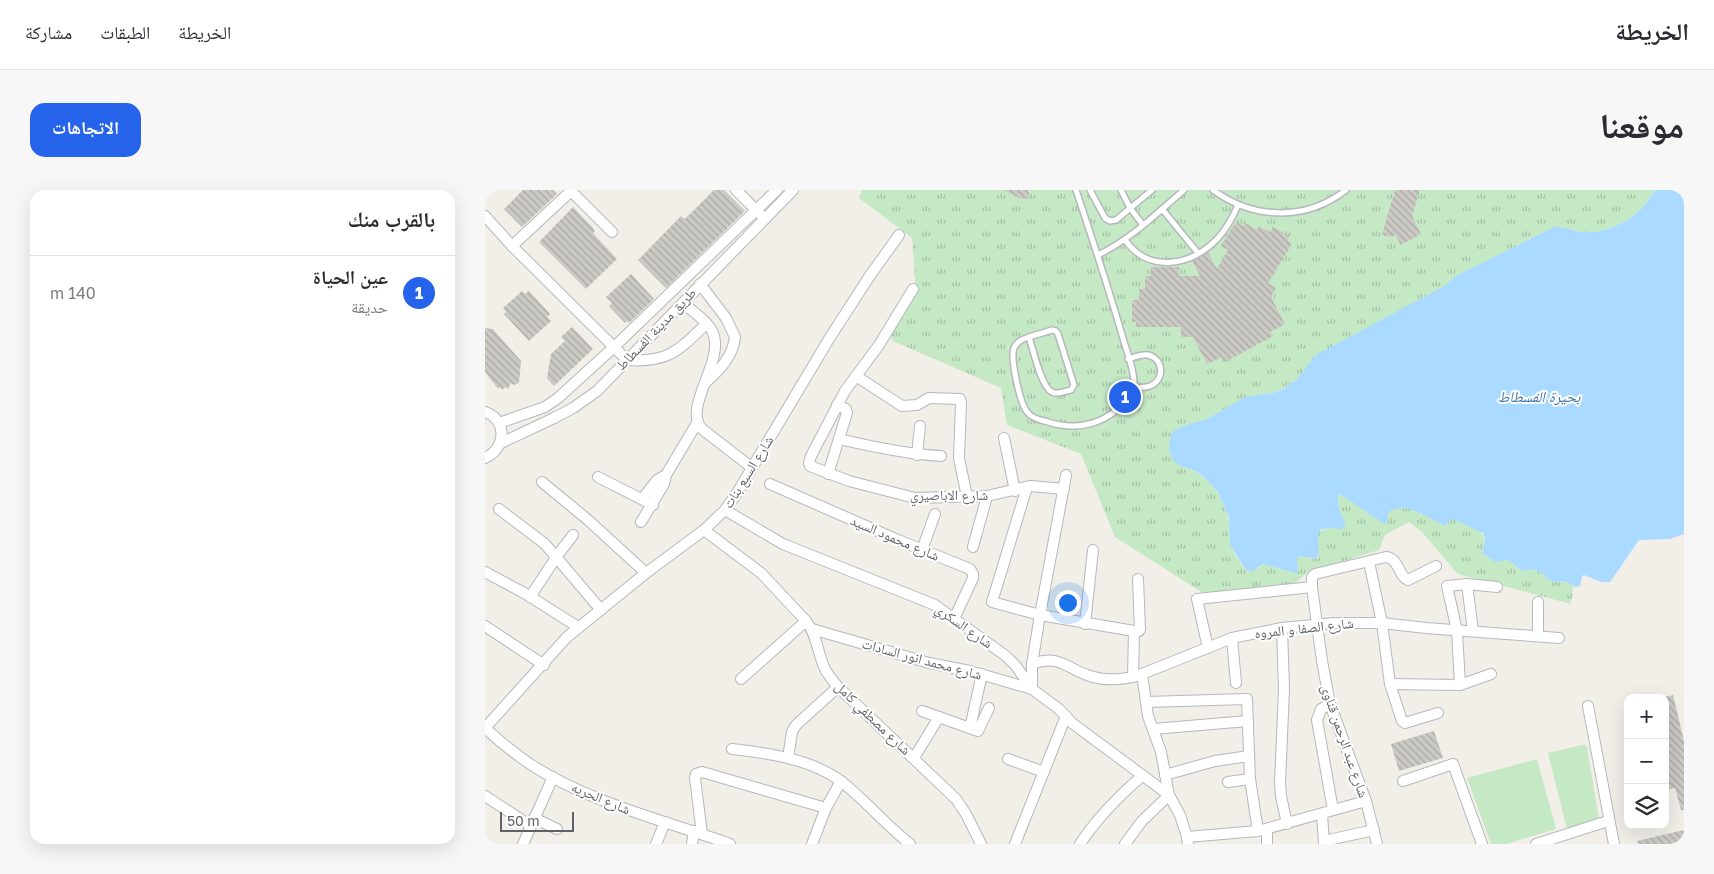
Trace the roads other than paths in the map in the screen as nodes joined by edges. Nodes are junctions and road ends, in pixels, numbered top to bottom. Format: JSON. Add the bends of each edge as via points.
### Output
{"nodes":[{"id":1,"x":737,"y":190,"type":"edge"},
{"id":2,"x":777,"y":190,"type":"edge"},
{"id":3,"x":793,"y":190,"type":"edge"},
{"id":4,"x":1077,"y":190,"type":"edge"},
{"id":5,"x":1090,"y":190,"type":"edge"},
{"id":6,"x":1121,"y":190,"type":"edge"},
{"id":7,"x":1151,"y":190,"type":"edge"},
{"id":8,"x":1184,"y":190,"type":"edge"},
{"id":9,"x":1213,"y":190,"type":"edge"},
{"id":10,"x":1346,"y":190,"type":"edge"},
{"id":11,"x":571,"y":191,"type":"edge"},
{"id":12,"x":1238,"y":205,"type":"junction"},
{"id":13,"x":1130,"y":208,"type":"junction"},
{"id":14,"x":1162,"y":209,"type":"junction"},
{"id":15,"x":757,"y":210,"type":"junction"},
{"id":16,"x":485,"y":216,"type":"edge"},
{"id":17,"x":765,"y":219,"type":"junction"},
{"id":18,"x":1143,"y":225,"type":"junction"},
{"id":19,"x":612,"y":232,"type":"dead end"},
{"id":20,"x":899,"y":235,"type":"dead end"},
{"id":21,"x":1125,"y":240,"type":"junction"},
{"id":22,"x":512,"y":246,"type":"junction"},
{"id":23,"x":1198,"y":253,"type":"junction"},
{"id":24,"x":1098,"y":255,"type":"junction"},
{"id":25,"x":700,"y":284,"type":"junction"},
{"id":26,"x":913,"y":288,"type":"dead end"},
{"id":27,"x":683,"y":302,"type":"junction"},
{"id":28,"x":706,"y":324,"type":"junction"},
{"id":29,"x":1029,"y":337,"type":"junction"},
{"id":30,"x":613,"y":348,"type":"junction"},
{"id":31,"x":1128,"y":359,"type":"junction"},
{"id":32,"x":627,"y":360,"type":"junction"},
{"id":33,"x":856,"y":376,"type":"junction"},
{"id":34,"x":705,"y":382,"type":"junction"},
{"id":35,"x":1134,"y":388,"type":"junction"},
{"id":36,"x":837,"y":405,"type":"junction"},
{"id":37,"x":485,"y":412,"type":"edge"},
{"id":38,"x":499,"y":423,"type":"junction"},
{"id":39,"x":697,"y":423,"type":"junction"},
{"id":40,"x":920,"y":426,"type":"dead end"},
{"id":41,"x":839,"y":438,"type":"junction"},
{"id":42,"x":1004,"y":438,"type":"dead end"},
{"id":43,"x":501,"y":444,"type":"junction"},
{"id":44,"x":917,"y":455,"type":"junction"},
{"id":45,"x":941,"y":456,"type":"dead end"},
{"id":46,"x":485,"y":458,"type":"edge"},
{"id":47,"x":751,"y":467,"type":"junction"},
{"id":48,"x":828,"y":474,"type":"junction"},
{"id":49,"x":666,"y":475,"type":"junction"},
{"id":50,"x":1066,"y":475,"type":"dead end"},
{"id":51,"x":597,"y":477,"type":"dead end"},
{"id":52,"x":542,"y":482,"type":"dead end"},
{"id":53,"x":770,"y":484,"type":"dead end"},
{"id":54,"x":1027,"y":487,"type":"junction"},
{"id":55,"x":1064,"y":490,"type":"junction"},
{"id":56,"x":1015,"y":491,"type":"junction"},
{"id":57,"x":987,"y":496,"type":"junction"},
{"id":58,"x":967,"y":497,"type":"junction"},
{"id":59,"x":643,"y":498,"type":"junction"},
{"id":60,"x":653,"y":505,"type":"junction"},
{"id":61,"x":499,"y":509,"type":"dead end"},
{"id":62,"x":725,"y":510,"type":"junction"},
{"id":63,"x":935,"y":514,"type":"dead end"},
{"id":64,"x":641,"y":522,"type":"dead end"},
{"id":65,"x":704,"y":530,"type":"junction"},
{"id":66,"x":573,"y":535,"type":"dead end"},
{"id":67,"x":973,"y":547,"type":"dead end"},
{"id":68,"x":922,"y":550,"type":"junction"},
{"id":69,"x":1093,"y":550,"type":"dead end"},
{"id":70,"x":557,"y":556,"type":"junction"},
{"id":71,"x":1369,"y":562,"type":"junction"},
{"id":72,"x":1436,"y":566,"type":"dead end"},
{"id":73,"x":485,"y":572,"type":"edge"},
{"id":74,"x":646,"y":573,"type":"junction"},
{"id":75,"x":1138,"y":579,"type":"dead end"},
{"id":76,"x":1467,"y":584,"type":"junction"},
{"id":77,"x":1497,"y":586,"type":"dead end"},
{"id":78,"x":1312,"y":587,"type":"junction"},
{"id":79,"x":530,"y":597,"type":"junction"},
{"id":80,"x":1539,"y":602,"type":"dead end"},
{"id":81,"x":601,"y":610,"type":"junction"},
{"id":82,"x":1040,"y":614,"type":"junction"},
{"id":83,"x":954,"y":618,"type":"junction"},
{"id":84,"x":1383,"y":623,"type":"junction"},
{"id":85,"x":1085,"y":624,"type":"junction"},
{"id":86,"x":809,"y":625,"type":"junction"},
{"id":87,"x":1316,"y":625,"type":"junction"},
{"id":88,"x":485,"y":626,"type":"edge"},
{"id":89,"x":578,"y":627,"type":"junction"},
{"id":90,"x":1282,"y":628,"type":"junction"},
{"id":91,"x":1134,"y":631,"type":"junction"},
{"id":92,"x":1457,"y":631,"type":"junction"},
{"id":93,"x":1473,"y":631,"type":"junction"},
{"id":94,"x":1538,"y":636,"type":"junction"},
{"id":95,"x":1232,"y":638,"type":"junction"},
{"id":96,"x":1559,"y":638,"type":"dead end"},
{"id":97,"x":1208,"y":648,"type":"junction"},
{"id":98,"x":1032,"y":664,"type":"junction"},
{"id":99,"x":544,"y":665,"type":"junction"},
{"id":100,"x":982,"y":674,"type":"junction"},
{"id":101,"x":1491,"y":674,"type":"dead end"},
{"id":102,"x":1137,"y":675,"type":"junction"},
{"id":103,"x":741,"y":680,"type":"dead end"},
{"id":104,"x":1236,"y":683,"type":"dead end"},
{"id":105,"x":1390,"y":684,"type":"junction"},
{"id":106,"x":1460,"y":685,"type":"junction"},
{"id":107,"x":838,"y":687,"type":"junction"},
{"id":108,"x":1032,"y":689,"type":"junction"},
{"id":109,"x":1146,"y":702,"type":"junction"},
{"id":110,"x":1330,"y":704,"type":"junction"},
{"id":111,"x":1588,"y":706,"type":"dead end"},
{"id":112,"x":989,"y":708,"type":"dead end"},
{"id":113,"x":922,"y":711,"type":"dead end"},
{"id":114,"x":1438,"y":713,"type":"dead end"},
{"id":115,"x":1066,"y":716,"type":"junction"},
{"id":116,"x":939,"y":717,"type":"junction"},
{"id":117,"x":1248,"y":721,"type":"junction"},
{"id":118,"x":485,"y":728,"type":"edge"},
{"id":119,"x":970,"y":728,"type":"junction"},
{"id":120,"x":1153,"y":729,"type":"junction"},
{"id":121,"x":732,"y":749,"type":"dead end"},
{"id":122,"x":1249,"y":756,"type":"junction"},
{"id":123,"x":789,"y":758,"type":"junction"},
{"id":124,"x":914,"y":758,"type":"junction"},
{"id":125,"x":1008,"y":759,"type":"dead end"},
{"id":126,"x":1044,"y":772,"type":"junction"},
{"id":127,"x":1165,"y":775,"type":"junction"},
{"id":128,"x":1143,"y":776,"type":"junction"},
{"id":129,"x":553,"y":777,"type":"junction"},
{"id":130,"x":1250,"y":779,"type":"junction"},
{"id":131,"x":1403,"y":780,"type":"dead end"},
{"id":132,"x":841,"y":781,"type":"junction"},
{"id":133,"x":1228,"y":782,"type":"dead end"},
{"id":134,"x":1169,"y":795,"type":"junction"},
{"id":135,"x":485,"y":796,"type":"edge"},
{"id":136,"x":1365,"y":801,"type":"junction"},
{"id":137,"x":825,"y":808,"type":"junction"},
{"id":138,"x":1333,"y":810,"type":"junction"},
{"id":139,"x":1322,"y":814,"type":"junction"},
{"id":140,"x":1609,"y":821,"type":"junction"},
{"id":141,"x":532,"y":822,"type":"junction"},
{"id":142,"x":665,"y":822,"type":"junction"},
{"id":143,"x":1287,"y":824,"type":"junction"},
{"id":144,"x":557,"y":829,"type":"dead end"},
{"id":145,"x":1262,"y":830,"type":"junction"},
{"id":146,"x":1374,"y":830,"type":"junction"},
{"id":147,"x":698,"y":832,"type":"junction"},
{"id":148,"x":1187,"y":840,"type":"edge"},
{"id":149,"x":719,"y":842,"type":"edge"},
{"id":150,"x":1324,"y":842,"type":"edge"},
{"id":151,"x":523,"y":844,"type":"edge"},
{"id":152,"x":656,"y":844,"type":"edge"},
{"id":153,"x":692,"y":844,"type":"edge"},
{"id":154,"x":730,"y":844,"type":"edge"},
{"id":155,"x":813,"y":844,"type":"edge"},
{"id":156,"x":910,"y":844,"type":"edge"},
{"id":157,"x":981,"y":844,"type":"edge"},
{"id":158,"x":1015,"y":844,"type":"edge"},
{"id":159,"x":1080,"y":844,"type":"edge"},
{"id":160,"x":1125,"y":844,"type":"edge"},
{"id":161,"x":1267,"y":844,"type":"edge"},
{"id":162,"x":1377,"y":844,"type":"edge"},
{"id":163,"x":1482,"y":844,"type":"edge"},
{"id":164,"x":1535,"y":844,"type":"edge"},
{"id":165,"x":1614,"y":844,"type":"edge"}],
"edges":[{"from":1,"to":15,"type":"street"},
{"from":2,"to":15,"type":"street","name":"طريق مدينة الفسطاط"},
{"from":3,"to":17,"type":"street","name":"طريق مدينة الفسطاط"},
{"from":4,"to":24,"type":"lane"},
{"from":5,"to":13,"type":"lane","via":[[1107,220],[1117,220]]},
{"from":6,"to":13,"type":"lane"},
{"from":7,"to":13,"type":"lane"},
{"from":8,"to":14,"type":"lane"},
{"from":9,"to":12,"type":"lane"},
{"from":10,"to":12,"type":"lane","via":[[1321,205],[1300,212],[1268,213]]},
{"from":11,"to":19,"type":"street"},
{"from":11,"to":22,"type":"street"},
{"from":12,"to":23,"type":"lane","via":[[1217,238]]},
{"from":13,"to":18,"type":"lane"},
{"from":14,"to":18,"type":"lane"},
{"from":14,"to":23,"type":"lane"},
{"from":15,"to":17,"type":"street"},
{"from":15,"to":30,"type":"street","name":"طريق مدينة الفسطاط"},
{"from":16,"to":22,"type":"street"},
{"from":17,"to":25,"type":"street","name":"طريق مدينة الفسطاط"},
{"from":18,"to":21,"type":"lane"},
{"from":20,"to":47,"type":"street","name":"شارع السبع بنات","via":[[834,331]]},
{"from":21,"to":23,"type":"lane","via":[[1138,255],[1152,261],[1170,263]]},
{"from":21,"to":24,"type":"lane"},
{"from":22,"to":30,"type":"street"},
{"from":24,"to":31,"type":"lane"},
{"from":25,"to":27,"type":"street","name":"طريق مدينة الفسطاط"},
{"from":25,"to":34,"type":"street","via":[[722,311],[735,337],[725,362]]},
{"from":26,"to":33,"type":"street"},
{"from":27,"to":28,"type":"street"},
{"from":27,"to":32,"type":"street","name":"طريق مدينة الفسطاط"},
{"from":28,"to":32,"type":"street","via":[[671,355],[656,360]]},
{"from":28,"to":34,"type":"street","via":[[715,342]]},
{"from":29,"to":29,"type":"lane","via":[[1052,330],[1057,332],[1073,388],[1056,393],[1048,389]]},
{"from":29,"to":35,"type":"lane","via":[[1019,341],[1013,352],[1023,406],[1033,418],[1065,426],[1089,424],[1117,410]]},
{"from":30,"to":32,"type":"street"},
{"from":30,"to":38,"type":"street","name":"طريق مدينة الفسطاط","via":[[558,398]]},
{"from":31,"to":35,"type":"lane"},
{"from":31,"to":35,"type":"lane","via":[[1150,356],[1161,370],[1155,383]]},
{"from":32,"to":43,"type":"street","name":"طريق مدينة الفسطاط","via":[[573,408]]},
{"from":33,"to":36,"type":"street"},
{"from":33,"to":58,"type":"street","via":[[902,406],[917,405],[931,398],[960,399],[959,458]]},
{"from":34,"to":39,"type":"street","via":[[696,412]]},
{"from":36,"to":41,"type":"street","via":[[847,411]]},
{"from":36,"to":48,"type":"street","name":"شارع الاباصيري","via":[[809,463]]},
{"from":37,"to":38,"type":"street"},
{"from":38,"to":43,"type":"street"},
{"from":39,"to":47,"type":"street"},
{"from":39,"to":49,"type":"street"},
{"from":40,"to":44,"type":"street"},
{"from":41,"to":44,"type":"street"},
{"from":41,"to":48,"type":"street"},
{"from":42,"to":56,"type":"street"},
{"from":43,"to":46,"type":"street","name":"طريق مدينة الفسطاط","via":[[493,455]]},
{"from":44,"to":45,"type":"street"},
{"from":47,"to":62,"type":"street","name":"شارع السبع بنات"},
{"from":48,"to":58,"type":"street","name":"شارع الاباصيري","via":[[915,498]]},
{"from":49,"to":59,"type":"street","via":[[657,480]]},
{"from":49,"to":60,"type":"street"},
{"from":50,"to":55,"type":"street"},
{"from":51,"to":59,"type":"street"},
{"from":52,"to":74,"type":"street"},
{"from":53,"to":68,"type":"street","name":"شارع محمود السيد"},
{"from":54,"to":55,"type":"street","name":"شارع الاباصيري"},
{"from":54,"to":56,"type":"street","name":"شارع الاباصيري"},
{"from":54,"to":82,"type":"street","via":[[992,602]]},
{"from":55,"to":82,"type":"street"},
{"from":56,"to":57,"type":"street","name":"شارع الاباصيري"},
{"from":57,"to":58,"type":"street","name":"شارع الاباصيري"},
{"from":57,"to":67,"type":"street"},
{"from":59,"to":60,"type":"street"},
{"from":60,"to":64,"type":"street"},
{"from":61,"to":70,"type":"street"},
{"from":62,"to":65,"type":"street","name":"شارع السبع بنات"},
{"from":62,"to":83,"type":"street","name":"شارع السكري","via":[[783,544],[908,593]]},
{"from":63,"to":68,"type":"street"},
{"from":65,"to":74,"type":"street","name":"شارع السبع بنات"},
{"from":65,"to":86,"type":"street","name":"شارع مصطفي كامل","via":[[761,573]]},
{"from":66,"to":70,"type":"street"},
{"from":68,"to":83,"type":"street","name":"شارع محمود السيد","via":[[969,569],[973,574]]},
{"from":69,"to":85,"type":"street"},
{"from":70,"to":79,"type":"street"},
{"from":70,"to":81,"type":"street"},
{"from":71,"to":72,"type":"street","via":[[1391,558],[1404,579],[1409,580]]},
{"from":71,"to":78,"type":"street","via":[[1313,575]]},
{"from":71,"to":84,"type":"street"},
{"from":73,"to":79,"type":"street"},
{"from":74,"to":81,"type":"street","name":"شارع السبع بنات"},
{"from":75,"to":91,"type":"street","via":[[1140,629]]},
{"from":76,"to":77,"type":"street"},
{"from":76,"to":92,"type":"street","via":[[1447,586]]},
{"from":76,"to":93,"type":"street"},
{"from":78,"to":87,"type":"street","name":"شارع عبد الرحمن قناوى"},
{"from":78,"to":97,"type":"street","via":[[1197,599]]},
{"from":79,"to":89,"type":"street"},
{"from":80,"to":94,"type":"street"},
{"from":81,"to":89,"type":"street","name":"شارع السبع بنات"},
{"from":82,"to":85,"type":"street"},
{"from":82,"to":98,"type":"street"},
{"from":83,"to":108,"type":"street","name":"شارع السكري","via":[[1006,656]]},
{"from":84,"to":87,"type":"street","name":"شارع الصفا و المروه"},
{"from":84,"to":92,"type":"street","name":"شارع الصفا و المروه"},
{"from":84,"to":105,"type":"street"},
{"from":85,"to":91,"type":"street"},
{"from":86,"to":100,"type":"street","name":"شارع محمد انور السادات","via":[[929,663]]},
{"from":86,"to":103,"type":"street"},
{"from":86,"to":107,"type":"street","name":"شارع مصطفي كامل","via":[[826,671]]},
{"from":87,"to":90,"type":"street","name":"شارع الصفا و المروه"},
{"from":87,"to":110,"type":"street","name":"شارع عبد الرحمن قناوى"},
{"from":88,"to":99,"type":"street"},
{"from":89,"to":99,"type":"street","name":"شارع السبع بنات"},
{"from":90,"to":95,"type":"street","name":"شارع الصفا و المروه"},
{"from":90,"to":143,"type":"street","via":[[1284,689],[1280,782]]},
{"from":91,"to":102,"type":"street"},
{"from":92,"to":93,"type":"street","name":"شارع الصفا و المروه"},
{"from":92,"to":106,"type":"street"},
{"from":93,"to":94,"type":"street","name":"شارع الصفا و المروه"},
{"from":94,"to":96,"type":"street","name":"شارع الصفا و المروه"},
{"from":95,"to":97,"type":"street","name":"شارع الصفا و المروه"},
{"from":95,"to":104,"type":"street"},
{"from":97,"to":102,"type":"street","name":"شارع الصفا و المروه"},
{"from":98,"to":102,"type":"street","name":"شارع الصفا و المروه","via":[[1055,660],[1087,676],[1099,678],[1122,679]]},
{"from":98,"to":108,"type":"street"},
{"from":99,"to":118,"type":"street","name":"شارع السبع بنات"},
{"from":100,"to":108,"type":"street","name":"شارع محمد انور السادات"},
{"from":100,"to":119,"type":"street"},
{"from":101,"to":106,"type":"street"},
{"from":102,"to":109,"type":"street"},
{"from":105,"to":106,"type":"street"},
{"from":105,"to":114,"type":"street","via":[[1403,723]]},
{"from":107,"to":123,"type":"street","via":[[796,725]]},
{"from":107,"to":124,"type":"street","name":"شارع مصطفي كامل"},
{"from":108,"to":115,"type":"street","name":"شارع السكري"},
{"from":109,"to":117,"type":"street","via":[[1247,699]]},
{"from":109,"to":120,"type":"street"},
{"from":110,"to":136,"type":"street","name":"شارع عبد الرحمن قناوى"},
{"from":110,"to":138,"type":"street","via":[[1321,710],[1317,720]]},
{"from":111,"to":140,"type":"street"},
{"from":112,"to":119,"type":"street","via":[[979,730]]},
{"from":113,"to":116,"type":"street"},
{"from":115,"to":126,"type":"street"},
{"from":115,"to":128,"type":"street","name":"شارع السكري"},
{"from":116,"to":119,"type":"street"},
{"from":116,"to":124,"type":"street"},
{"from":117,"to":120,"type":"street"},
{"from":117,"to":122,"type":"street"},
{"from":118,"to":129,"type":"street","name":"شارع الحريه","via":[[506,747]]},
{"from":120,"to":127,"type":"street"},
{"from":121,"to":123,"type":"street"},
{"from":122,"to":127,"type":"street","via":[[1215,761]]},
{"from":122,"to":130,"type":"street"},
{"from":123,"to":132,"type":"street"},
{"from":124,"to":157,"type":"street","name":"شارع مصطفي كامل","via":[[956,799]]},
{"from":125,"to":126,"type":"street"},
{"from":126,"to":158,"type":"street"},
{"from":127,"to":134,"type":"street"},
{"from":128,"to":134,"type":"street","name":"شارع السكري"},
{"from":128,"to":159,"type":"street","via":[[1123,792]]},
{"from":129,"to":141,"type":"street"},
{"from":129,"to":142,"type":"street","name":"شارع الحريه"},
{"from":130,"to":133,"type":"street"},
{"from":130,"to":145,"type":"street"},
{"from":131,"to":163,"type":"street","via":[[1453,764]]},
{"from":132,"to":137,"type":"street"},
{"from":132,"to":156,"type":"street"},
{"from":134,"to":148,"type":"street"},
{"from":134,"to":160,"type":"street","via":[[1142,821]]},
{"from":135,"to":141,"type":"street"},
{"from":136,"to":138,"type":"street"},
{"from":136,"to":146,"type":"street","name":"شارع عبد الرحمن قناوى"},
{"from":137,"to":147,"type":"street","via":[[705,772],[696,774],[695,778]]},
{"from":137,"to":155,"type":"street"},
{"from":138,"to":139,"type":"street"},
{"from":139,"to":143,"type":"street"},
{"from":139,"to":150,"type":"street"},
{"from":140,"to":164,"type":"street"},
{"from":140,"to":165,"type":"street"},
{"from":141,"to":144,"type":"street"},
{"from":141,"to":151,"type":"street"},
{"from":142,"to":147,"type":"street","name":"شارع الحريه"},
{"from":142,"to":152,"type":"street"},
{"from":143,"to":145,"type":"street"},
{"from":145,"to":148,"type":"street"},
{"from":145,"to":161,"type":"street"},
{"from":146,"to":150,"type":"street"},
{"from":146,"to":162,"type":"street","name":"شارع عبد الرحمن قناوى"},
{"from":147,"to":149,"type":"street","name":"شارع الحريه"},
{"from":147,"to":153,"type":"street"},
{"from":149,"to":154,"type":"street","name":"شارع الحريه"}]}
